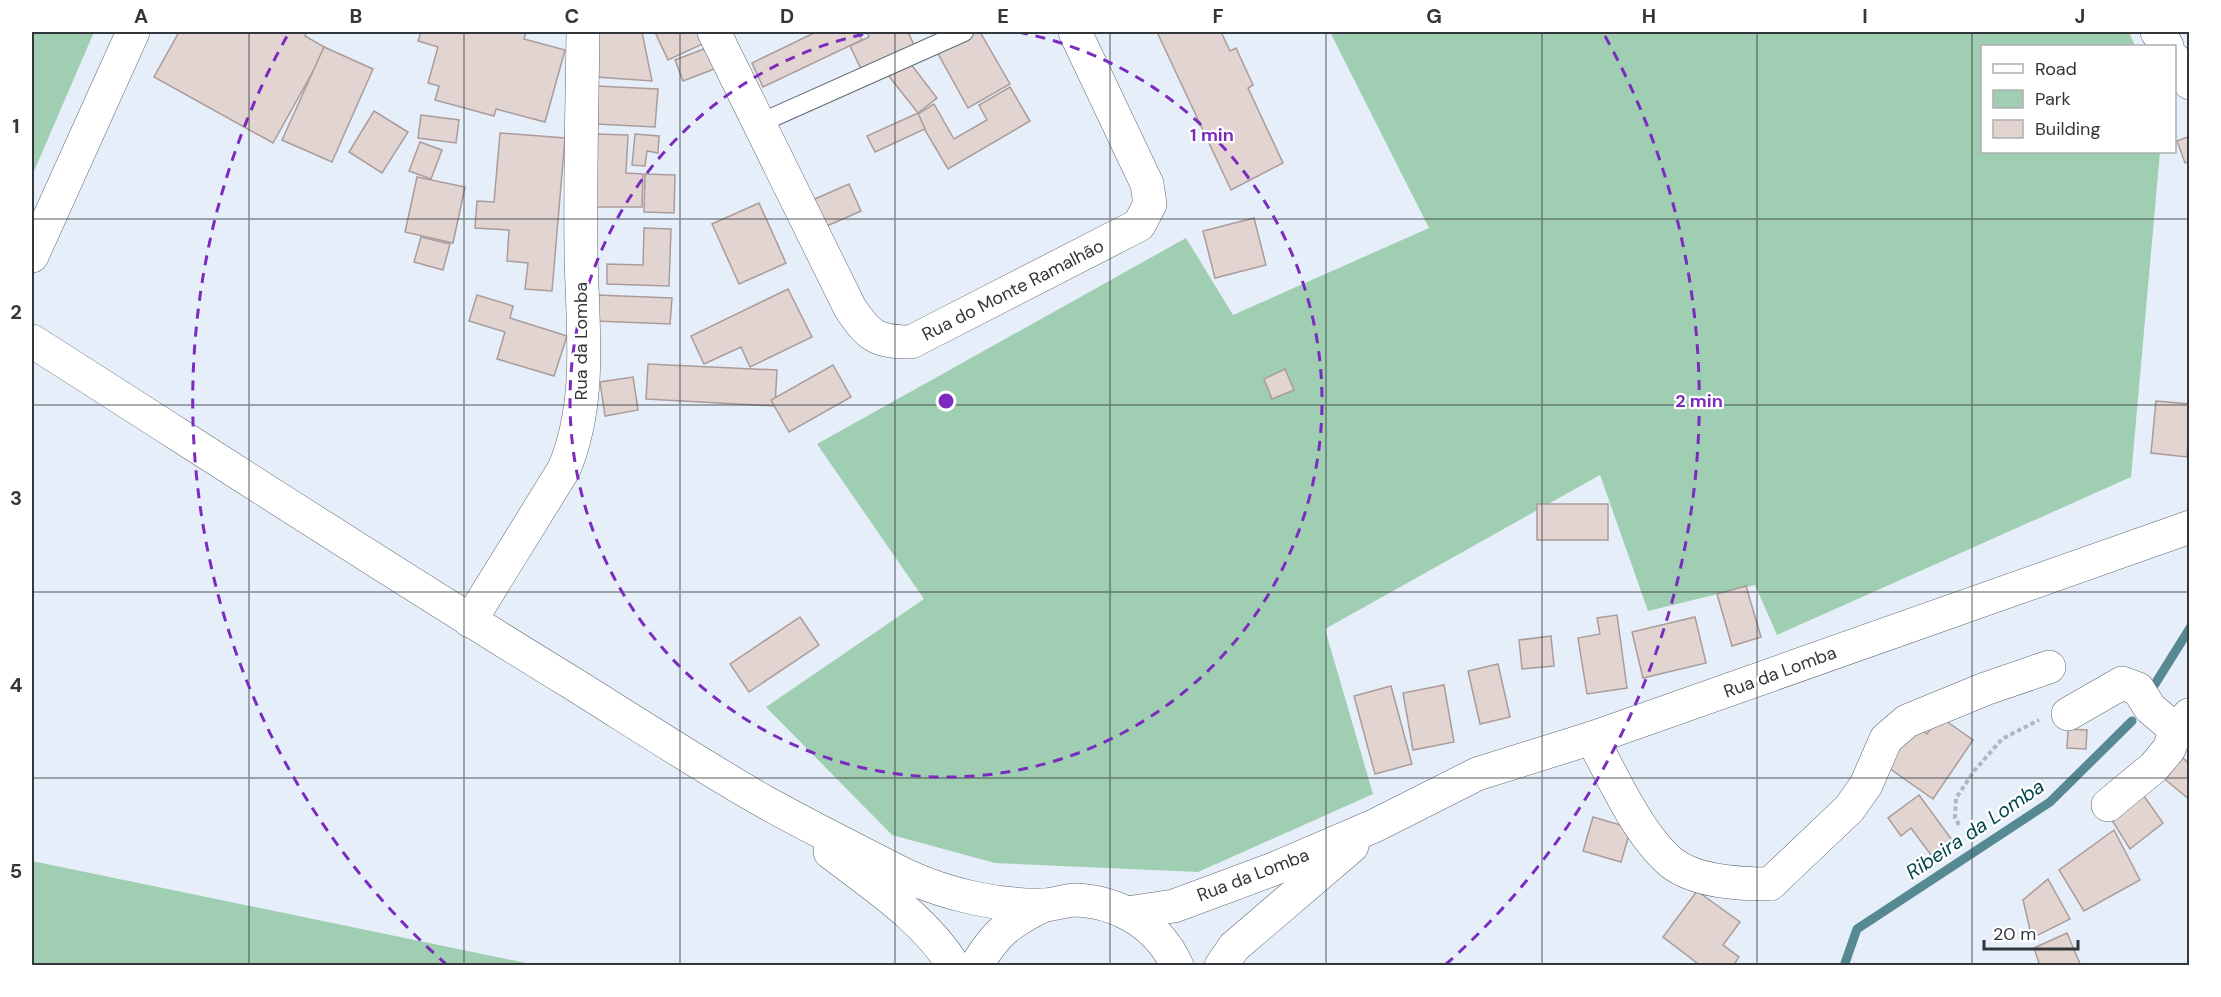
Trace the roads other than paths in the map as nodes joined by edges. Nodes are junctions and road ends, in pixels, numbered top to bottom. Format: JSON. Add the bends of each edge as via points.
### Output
{"nodes":[{"id":1,"x":133,"y":32,"type":"edge"},
{"id":2,"x":583,"y":32,"type":"edge"},
{"id":3,"x":714,"y":32,"type":"edge"},
{"id":4,"x":964,"y":32,"type":"edge"},
{"id":5,"x":1076,"y":32,"type":"edge"},
{"id":6,"x":2157,"y":32,"type":"edge"},
{"id":7,"x":2166,"y":45,"type":"edge"},
{"id":8,"x":2176,"y":61,"type":"edge"},
{"id":9,"x":2190,"y":83,"type":"edge"},
{"id":10,"x":760,"y":123,"type":"junction"},
{"id":11,"x":32,"y":256,"type":"edge"},
{"id":12,"x":32,"y":340,"type":"edge"},
{"id":13,"x":2190,"y":526,"type":"edge"},
{"id":14,"x":470,"y":621,"type":"junction"},
{"id":15,"x":2049,"y":667,"type":"dead end"},
{"id":16,"x":2068,"y":714,"type":"road end"},
{"id":17,"x":2183,"y":722,"type":"edge"},
{"id":18,"x":1592,"y":738,"type":"junction"},
{"id":19,"x":765,"y":801,"type":"junction"},
{"id":20,"x":2108,"y":805,"type":"dead end"},
{"id":21,"x":1374,"y":826,"type":"junction"},
{"id":22,"x":1044,"y":905,"type":"junction"},
{"id":23,"x":1127,"y":913,"type":"junction"},
{"id":24,"x":954,"y":966,"type":"edge"},
{"id":25,"x":976,"y":966,"type":"edge"},
{"id":26,"x":1176,"y":966,"type":"edge"},
{"id":27,"x":1221,"y":966,"type":"edge"}],
"edges":[{"from":1,"to":11,"type":"main road"},
{"from":2,"to":14,"type":"main road","name":"Rua da Lomba","via":[[580,250],[584,359],[579,422],[574,446],[560,476]]},
{"from":3,"to":10,"type":"main road","name":"Rua do Monte Ramalhão"},
{"from":4,"to":10,"type":"lane"},
{"from":5,"to":10,"type":"main road","name":"Rua do Monte Ramalhão","via":[[1147,184],[1150,204],[1139,225],[911,342],[889,342],[866,331],[850,308]]},
{"from":6,"to":7,"type":"main road"},
{"from":8,"to":9,"type":"main road"},
{"from":12,"to":14,"type":"main road"},
{"from":13,"to":18,"type":"main road","name":"Rua da Lomba"},
{"from":14,"to":19,"type":"main road"},
{"from":15,"to":18,"type":"main road","via":[[1985,688],[1907,721],[1886,739],[1866,785],[1849,809],[1770,884],[1722,882],[1673,864],[1654,846]]},
{"from":16,"to":17,"type":"main road","via":[[2122,684],[2138,689],[2150,708]]},
{"from":17,"to":20,"type":"main road","via":[[2154,767]]},
{"from":18,"to":21,"type":"main road","name":"Rua da Lomba","via":[[1477,774]]},
{"from":19,"to":22,"type":"main road","via":[[910,877],[947,891],[995,901]]},
{"from":19,"to":24,"type":"main road","via":[[905,911],[928,932]]},
{"from":21,"to":23,"type":"main road","name":"Rua da Lomba","via":[[1174,906]]},
{"from":21,"to":27,"type":"main road","name":"Rua da Lomba","via":[[1234,947]]},
{"from":22,"to":23,"type":"main road","via":[[1072,900],[1101,903]]},
{"from":22,"to":25,"type":"main road","via":[[1015,919],[990,942]]},
{"from":23,"to":26,"type":"main road","via":[[1152,930],[1171,953]]}]}
